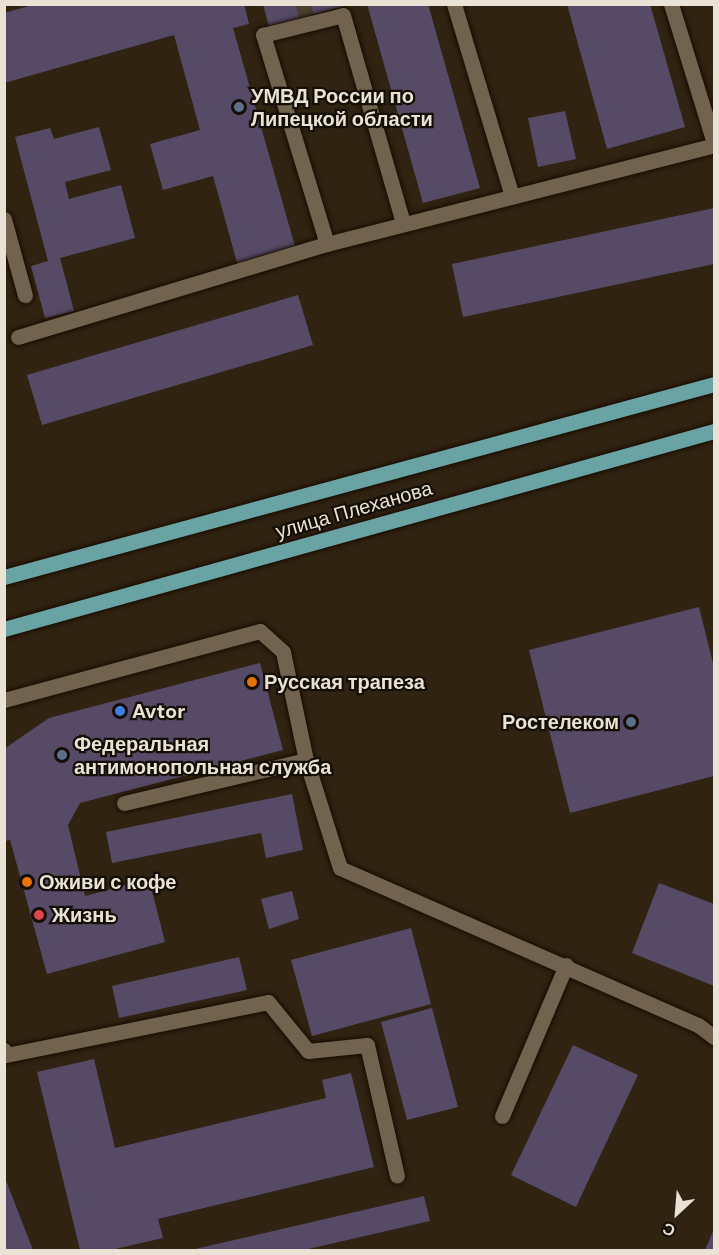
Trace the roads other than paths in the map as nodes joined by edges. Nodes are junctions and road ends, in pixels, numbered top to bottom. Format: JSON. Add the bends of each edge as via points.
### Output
{"nodes":[{"id":1,"x":454,"y":4,"type":"edge"},
{"id":2,"x":671,"y":4,"type":"edge"},
{"id":3,"x":714,"y":144,"type":"edge"},
{"id":4,"x":512,"y":196,"type":"junction"},
{"id":5,"x":4,"y":219,"type":"edge"},
{"id":6,"x":403,"y":223,"type":"junction"},
{"id":7,"x":327,"y":244,"type":"junction"},
{"id":8,"x":25,"y":295,"type":"dead end"},
{"id":9,"x":18,"y":337,"type":"dead end"},
{"id":10,"x":714,"y":384,"type":"edge"},
{"id":11,"x":714,"y":431,"type":"edge"},
{"id":12,"x":4,"y":577,"type":"edge"},
{"id":13,"x":4,"y":629,"type":"edge"},
{"id":14,"x":4,"y":700,"type":"edge"},
{"id":15,"x":306,"y":760,"type":"junction"},
{"id":16,"x":124,"y":803,"type":"dead end"},
{"id":17,"x":566,"y":965,"type":"junction"},
{"id":18,"x":714,"y":1037,"type":"edge"},
{"id":19,"x":4,"y":1050,"type":"edge"},
{"id":20,"x":502,"y":1116,"type":"dead end"},
{"id":21,"x":397,"y":1176,"type":"dead end"}],
"edges":[{"from":1,"to":4,"type":"lane"},
{"from":2,"to":3,"type":"lane"},
{"from":3,"to":4,"type":"lane"},
{"from":4,"to":6,"type":"lane"},
{"from":5,"to":8,"type":"lane"},
{"from":6,"to":7,"type":"lane"},
{"from":6,"to":7,"type":"lane","via":[[343,15],[263,35]]},
{"from":7,"to":9,"type":"lane"},
{"from":10,"to":12,"type":"main road","name":"улица Плеханова"},
{"from":11,"to":13,"type":"main road","name":"улица Плеханова"},
{"from":14,"to":15,"type":"lane","via":[[260,631],[283,652]]},
{"from":15,"to":16,"type":"lane"},
{"from":15,"to":17,"type":"lane","via":[[340,868]]},
{"from":17,"to":18,"type":"lane"},
{"from":17,"to":20,"type":"lane"},
{"from":19,"to":21,"type":"lane","via":[[6,1055],[268,1002],[308,1051],[367,1045]]}]}
